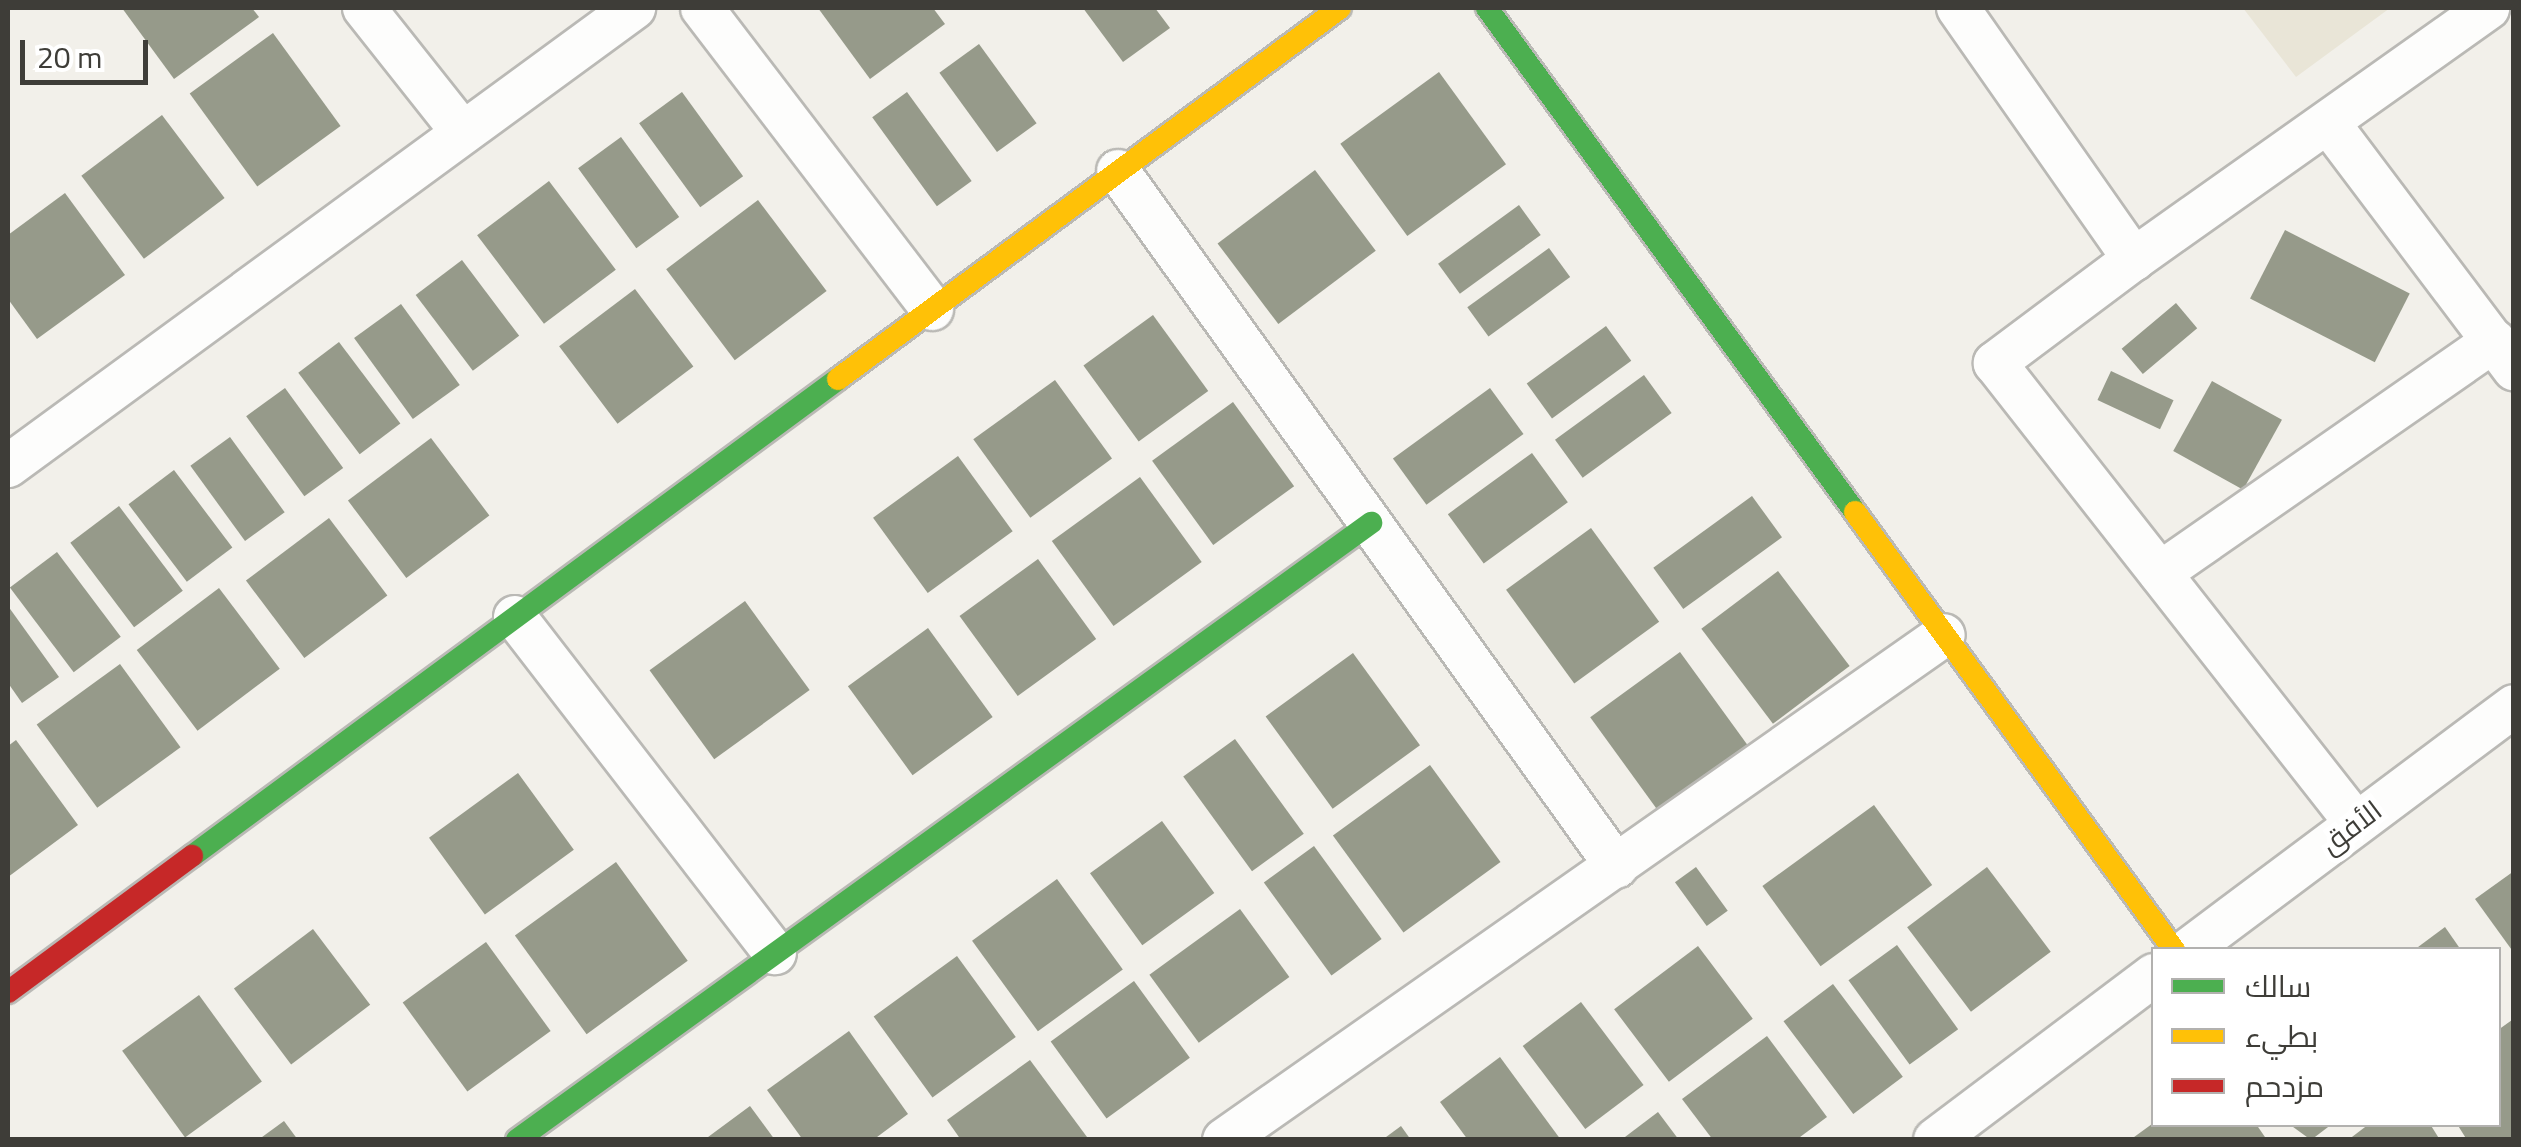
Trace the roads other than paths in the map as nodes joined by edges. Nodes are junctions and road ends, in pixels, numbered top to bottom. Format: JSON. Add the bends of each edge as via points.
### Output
{"nodes":[{"id":1,"x":364,"y":8,"type":"edge"},
{"id":2,"x":634,"y":8,"type":"edge"},
{"id":3,"x":702,"y":8,"type":"edge"},
{"id":4,"x":1340,"y":8,"type":"edge"},
{"id":5,"x":1487,"y":8,"type":"edge"},
{"id":6,"x":1958,"y":8,"type":"edge"},
{"id":7,"x":2488,"y":8,"type":"edge"},
{"id":8,"x":2330,"y":125,"type":"junction"},
{"id":9,"x":463,"y":133,"type":"junction"},
{"id":10,"x":1118,"y":171,"type":"junction"},
{"id":11,"x":2134,"y":259,"type":"junction"},
{"id":12,"x":932,"y":309,"type":"junction"},
{"id":13,"x":2504,"y":355,"type":"edge"},
{"id":14,"x":8,"y":466,"type":"edge"},
{"id":15,"x":1371,"y":524,"type":"junction"},
{"id":16,"x":2160,"y":573,"type":"junction"},
{"id":17,"x":514,"y":617,"type":"junction"},
{"id":18,"x":1944,"y":635,"type":"junction"},
{"id":19,"x":2514,"y":706,"type":"edge"},
{"id":20,"x":2356,"y":823,"type":"junction"},
{"id":21,"x":1617,"y":867,"type":"junction"},
{"id":22,"x":2172,"y":947,"type":"edge"},
{"id":23,"x":2192,"y":947,"type":"edge"},
{"id":24,"x":775,"y":954,"type":"junction"},
{"id":25,"x":2151,"y":978,"type":"edge"},
{"id":26,"x":8,"y":992,"type":"edge"},
{"id":27,"x":517,"y":1140,"type":"edge"},
{"id":28,"x":1224,"y":1140,"type":"edge"},
{"id":29,"x":1934,"y":1140,"type":"edge"}],
"edges":[{"from":1,"to":9,"type":"street"},
{"from":2,"to":9,"type":"street"},
{"from":3,"to":12,"type":"street"},
{"from":4,"to":10,"type":"street"},
{"from":5,"to":18,"type":"street"},
{"from":6,"to":11,"type":"street"},
{"from":7,"to":8,"type":"street"},
{"from":8,"to":11,"type":"street"},
{"from":8,"to":13,"type":"street"},
{"from":9,"to":14,"type":"street"},
{"from":10,"to":12,"type":"street"},
{"from":10,"to":15,"type":"street"},
{"from":11,"to":16,"type":"street","via":[[1995,363]]},
{"from":12,"to":17,"type":"street"},
{"from":13,"to":16,"type":"street"},
{"from":15,"to":21,"type":"street"},
{"from":15,"to":24,"type":"street"},
{"from":16,"to":20,"type":"street"},
{"from":17,"to":24,"type":"street"},
{"from":17,"to":26,"type":"street"},
{"from":18,"to":21,"type":"street"},
{"from":18,"to":22,"type":"street"},
{"from":19,"to":20,"type":"street","name":"الأفق"},
{"from":20,"to":23,"type":"street","name":"الأفق"},
{"from":21,"to":28,"type":"street"},
{"from":24,"to":27,"type":"street"},
{"from":25,"to":29,"type":"street"}]}
